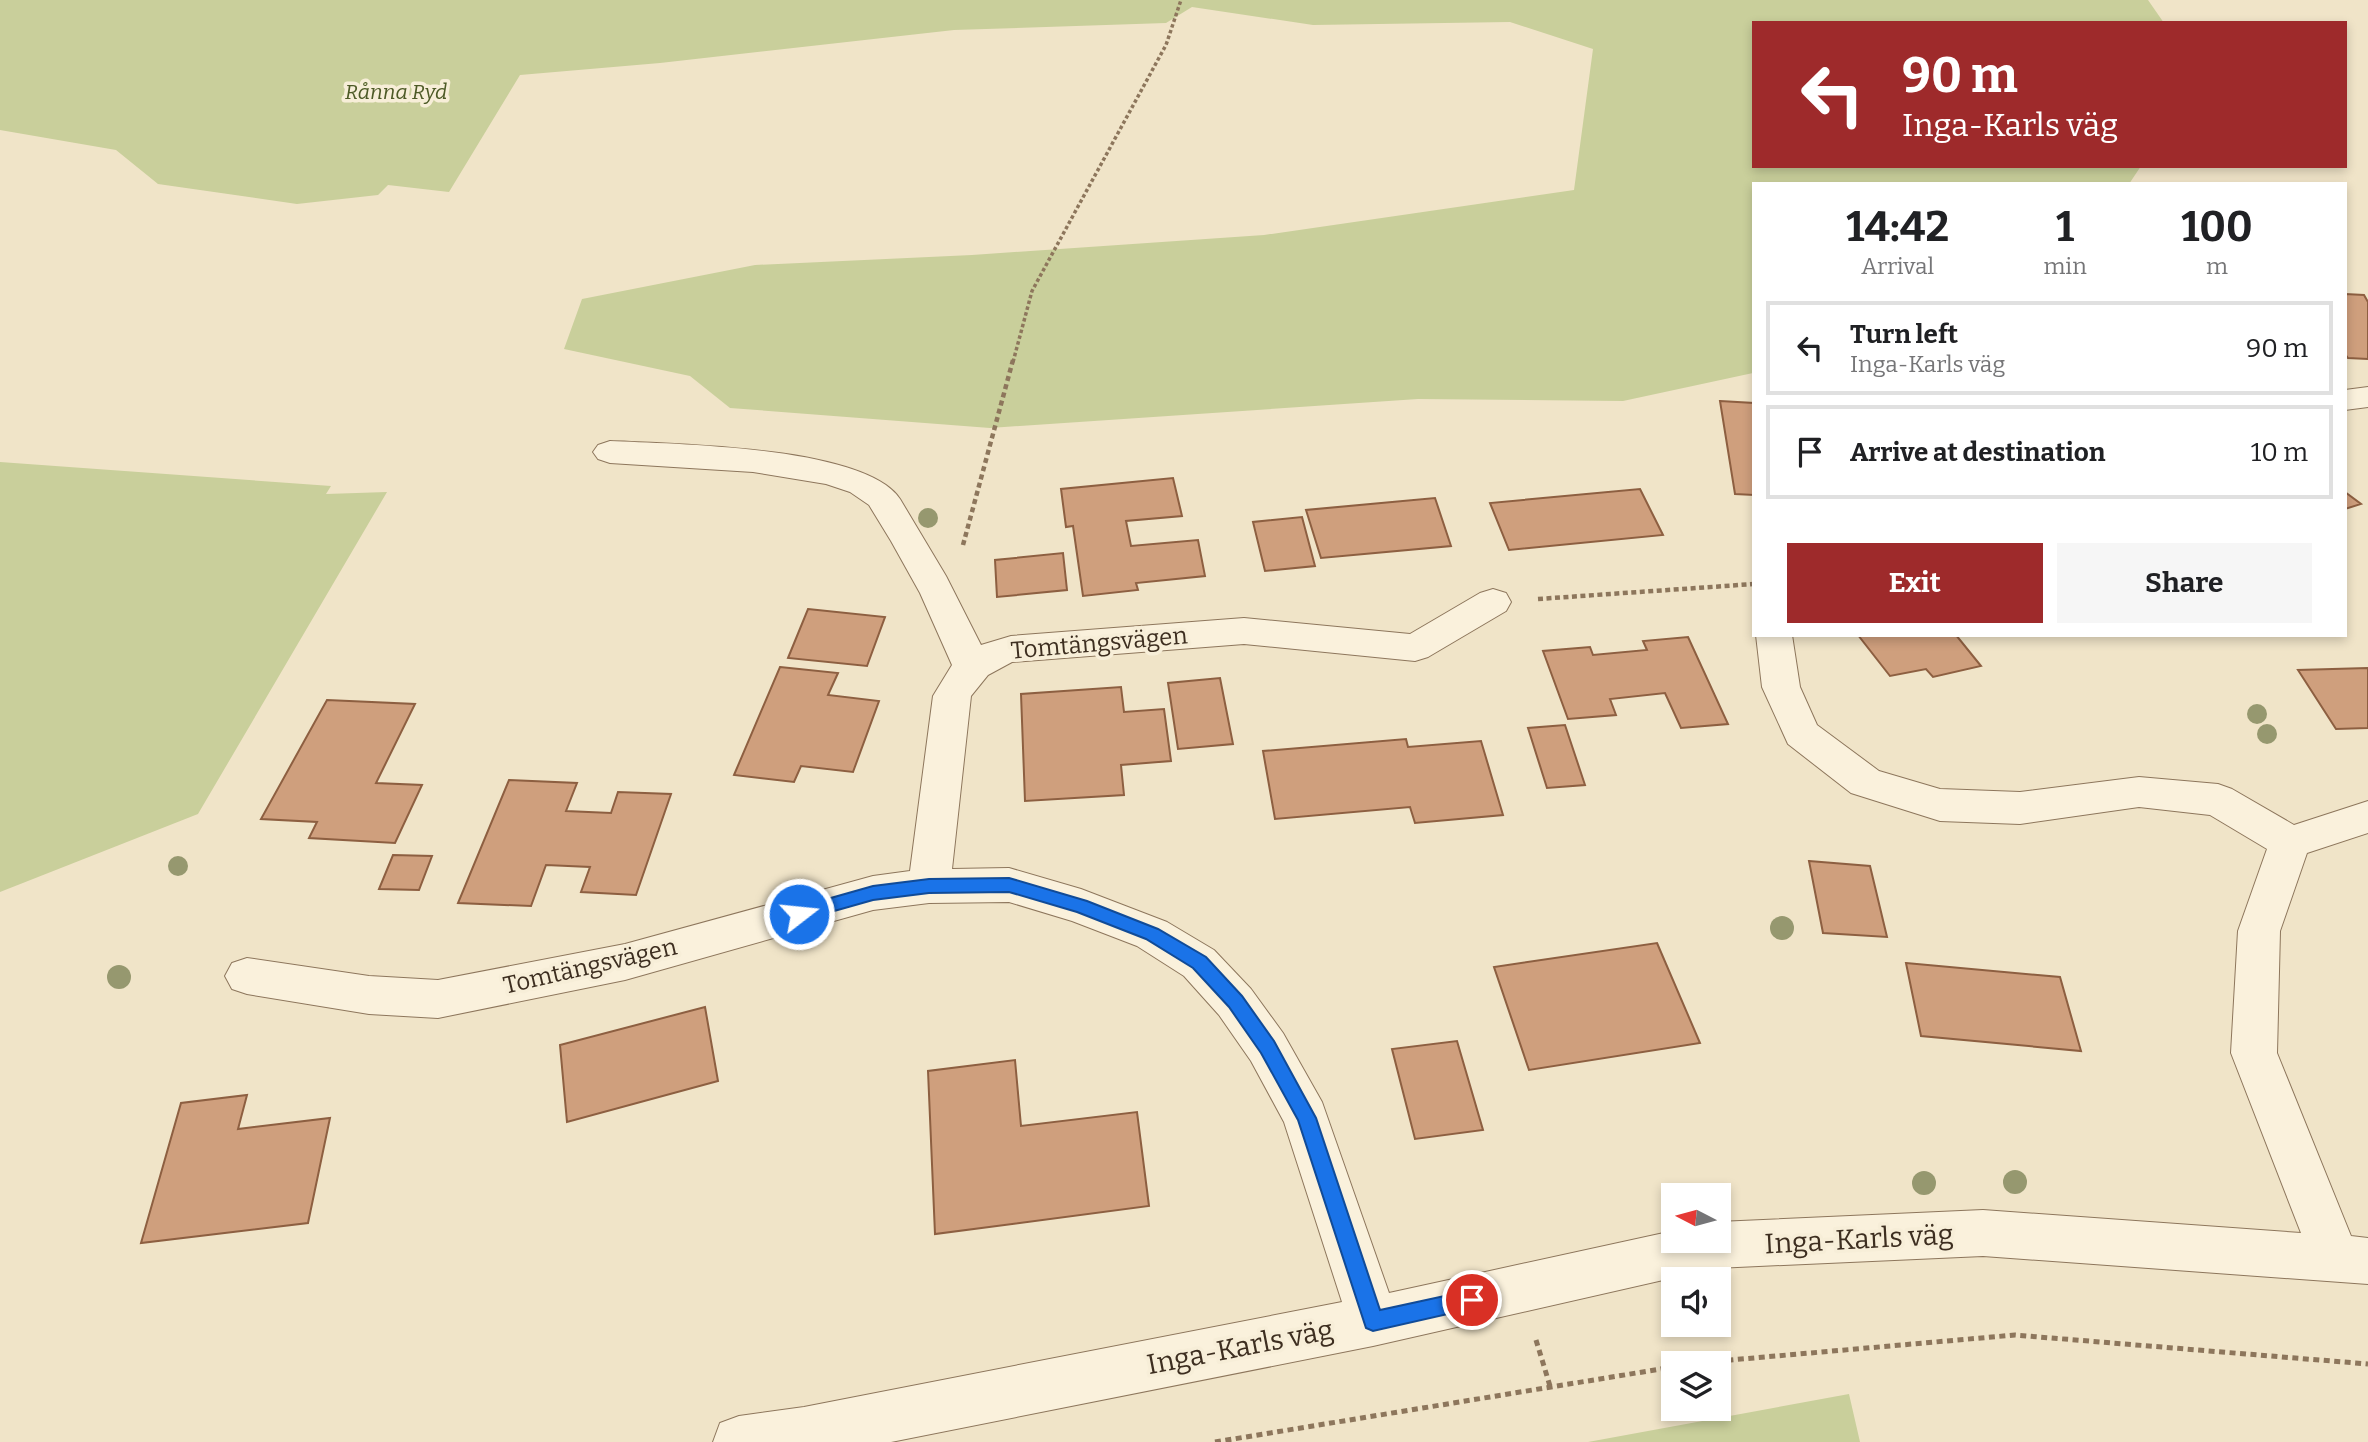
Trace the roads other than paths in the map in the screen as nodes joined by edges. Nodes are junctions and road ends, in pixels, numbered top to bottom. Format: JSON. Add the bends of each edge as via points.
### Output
{"nodes":[{"id":1,"x":2368,"y":397,"type":"edge"},
{"id":2,"x":2347,"y":400,"type":"edge"},
{"id":3,"x":610,"y":452,"type":"dead end"},
{"id":4,"x":1493,"y":602,"type":"road end"},
{"id":5,"x":1774,"y":637,"type":"edge"},
{"id":6,"x":971,"y":666,"type":"junction"},
{"id":7,"x":2368,"y":817,"type":"edge"},
{"id":8,"x":2290,"y":842,"type":"junction"},
{"id":9,"x":929,"y":886,"type":"junction"},
{"id":10,"x":247,"y":976,"type":"dead end"},
{"id":11,"x":2351,"y":1260,"type":"edge"},
{"id":12,"x":1373,"y":1321,"type":"junction"},
{"id":13,"x":739,"y":1442,"type":"edge"}],
"edges":[{"from":1,"to":2,"type":"street"},
{"from":3,"to":6,"type":"street","via":[[816,470],[846,477],[880,495],[922,562]]},
{"from":4,"to":6,"type":"street","name":"Tomtängsvägen","via":[[1415,648],[1244,631],[1011,649]]},
{"from":5,"to":8,"type":"street","via":[[1781,687],[1801,734],[1865,782],[1940,805],[2020,808],[2139,792],[2218,800]]},
{"from":6,"to":9,"type":"street","via":[[952,696]]},
{"from":7,"to":8,"type":"street"},
{"from":8,"to":11,"type":"street","via":[[2259,932],[2254,1053]]},
{"from":9,"to":10,"type":"street","name":"Tomtängsvägen","via":[[873,893],[625,962],[438,999],[369,995]]},
{"from":9,"to":12,"type":"street","name":"Tomtängsvägen","via":[[1009,885],[1152,934],[1199,963],[1267,1047],[1306,1118]]},
{"from":11,"to":12,"type":"street","name":"Inga-Karls väg","via":[[1983,1233],[1716,1245]]},
{"from":12,"to":13,"type":"street","name":"Inga-Karls väg"}]}
